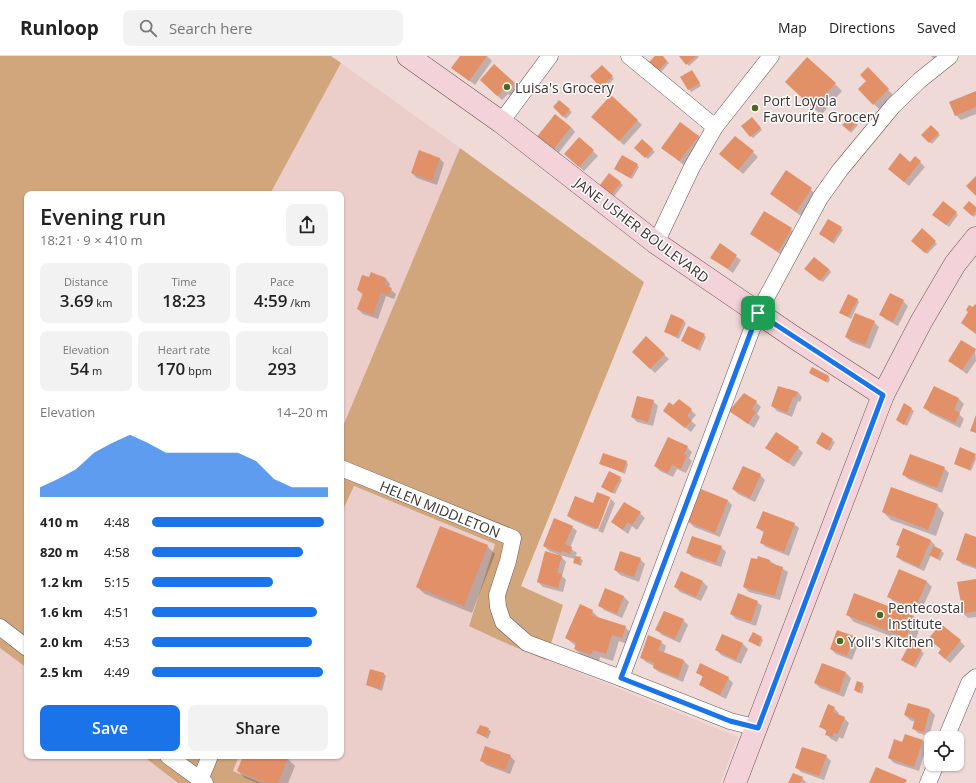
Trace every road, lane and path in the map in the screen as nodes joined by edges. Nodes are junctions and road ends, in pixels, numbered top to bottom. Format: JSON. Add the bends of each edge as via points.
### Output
{"nodes":[{"id":1,"x":408,"y":56,"type":"edge"},
{"id":2,"x":550,"y":56,"type":"edge"},
{"id":3,"x":629,"y":56,"type":"edge"},
{"id":4,"x":771,"y":56,"type":"edge"},
{"id":5,"x":950,"y":56,"type":"edge"},
{"id":6,"x":501,"y":122,"type":"junction"},
{"id":7,"x":715,"y":128,"type":"junction"},
{"id":8,"x":976,"y":238,"type":"edge"},
{"id":9,"x":656,"y":243,"type":"junction"},
{"id":10,"x":758,"y":313,"type":"junction"},
{"id":11,"x":883,"y":395,"type":"junction"},
{"id":12,"x":344,"y":469,"type":"edge"},
{"id":13,"x":0,"y":627,"type":"edge"},
{"id":14,"x":24,"y":646,"type":"edge"},
{"id":15,"x":976,"y":677,"type":"edge"},
{"id":16,"x":621,"y":678,"type":"junction"},
{"id":17,"x":758,"y":728,"type":"junction"},
{"id":18,"x":949,"y":731,"type":"edge"},
{"id":19,"x":172,"y":759,"type":"edge"},
{"id":20,"x":209,"y":759,"type":"edge"},
{"id":21,"x":933,"y":771,"type":"edge"},
{"id":22,"x":203,"y":782,"type":"edge"},
{"id":23,"x":735,"y":783,"type":"edge"},
{"id":24,"x":928,"y":783,"type":"edge"}],
"edges":[{"from":1,"to":6,"type":"main road","name":"JANE USHER BOULEVARD"},
{"from":2,"to":6,"type":"street"},
{"from":3,"to":7,"type":"street"},
{"from":4,"to":7,"type":"street"},
{"from":5,"to":10,"type":"street","via":[[893,106],[840,170],[820,198]]},
{"from":6,"to":9,"type":"main road","name":"JANE USHER BOULEVARD"},
{"from":7,"to":9,"type":"street","via":[[692,167]]},
{"from":8,"to":11,"type":"main road","via":[[955,264]]},
{"from":9,"to":10,"type":"main road","name":"JANE USHER BOULEVARD"},
{"from":10,"to":11,"type":"main road","name":"JANE USHER BOULEVARD"},
{"from":10,"to":16,"type":"street"},
{"from":11,"to":17,"type":"main road"},
{"from":12,"to":16,"type":"street","name":"HELEN MIDDLETON","via":[[513,538],[497,595],[503,622],[527,643]]},
{"from":13,"to":14,"type":"street"},
{"from":15,"to":18,"type":"street","via":[[969,683]]},
{"from":16,"to":17,"type":"street","name":"HELEN MIDDLETON","via":[[730,721]]},
{"from":17,"to":23,"type":"main road"},
{"from":19,"to":22,"type":"street"},
{"from":20,"to":22,"type":"street"},
{"from":21,"to":24,"type":"street"}]}
